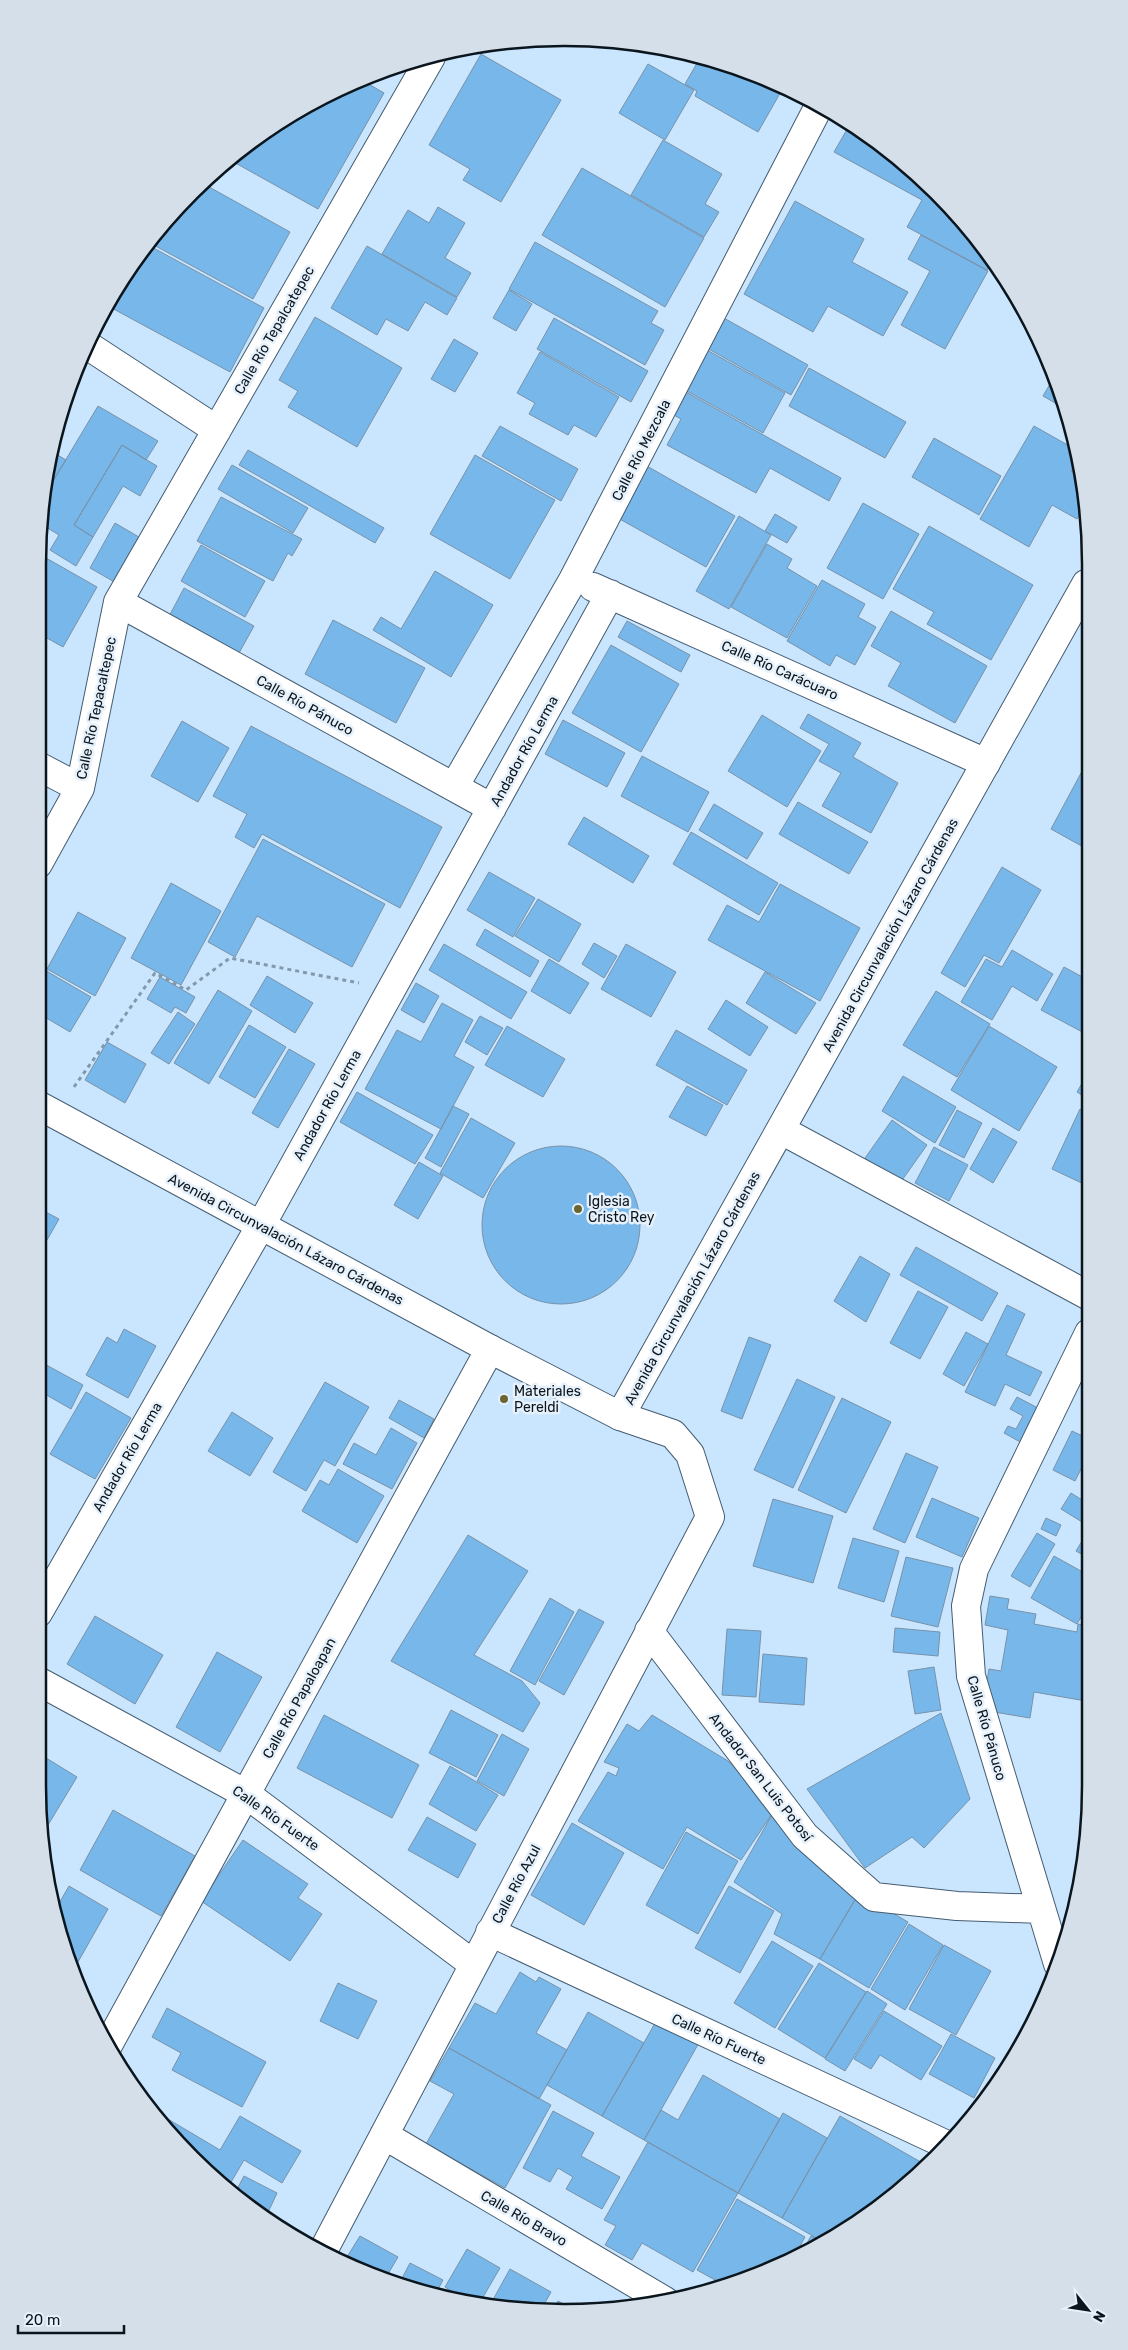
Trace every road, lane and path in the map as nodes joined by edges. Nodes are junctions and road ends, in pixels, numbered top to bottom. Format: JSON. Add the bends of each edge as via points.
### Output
{"nodes":[{"id":1,"x":426,"y":65,"type":"edge"},
{"id":2,"x":816,"y":112,"type":"edge"},
{"id":3,"x":93,"y":350,"type":"edge"},
{"id":4,"x":217,"y":430,"type":"junction"},
{"id":5,"x":574,"y":580,"type":"junction"},
{"id":6,"x":1082,"y":591,"type":"edge"},
{"id":7,"x":610,"y":594,"type":"junction"},
{"id":8,"x":118,"y":602,"type":"junction"},
{"id":9,"x":986,"y":763,"type":"junction"},
{"id":10,"x":46,"y":770,"type":"edge"},
{"id":11,"x":454,"y":787,"type":"junction"},
{"id":12,"x":80,"y":788,"type":"junction"},
{"id":13,"x":492,"y":808,"type":"junction"},
{"id":14,"x":46,"y":850,"type":"edge"},
{"id":15,"x":391,"y":990,"type":"junction"},
{"id":16,"x":47,"y":1111,"type":"edge"},
{"id":17,"x":781,"y":1130,"type":"junction"},
{"id":18,"x":261,"y":1225,"type":"junction"},
{"id":19,"x":1082,"y":1292,"type":"edge"},
{"id":20,"x":1082,"y":1346,"type":"edge"},
{"id":21,"x":490,"y":1349,"type":"junction"},
{"id":22,"x":620,"y":1416,"type":"junction"},
{"id":23,"x":46,"y":1599,"type":"edge"},
{"id":24,"x":649,"y":1631,"type":"junction"},
{"id":25,"x":46,"y":1685,"type":"edge"},
{"id":26,"x":246,"y":1794,"type":"junction"},
{"id":27,"x":1041,"y":1909,"type":"junction"},
{"id":28,"x":490,"y":1932,"type":"junction"},
{"id":29,"x":1054,"y":1952,"type":"edge"},
{"id":30,"x":473,"y":1964,"type":"junction"},
{"id":31,"x":112,"y":2038,"type":"edge"},
{"id":32,"x":384,"y":2135,"type":"junction"},
{"id":33,"x":940,"y":2142,"type":"edge"},
{"id":34,"x":326,"y":2245,"type":"edge"},
{"id":35,"x":657,"y":2295,"type":"edge"}],
"edges":[{"from":1,"to":4,"type":"street","name":"Calle Río Tepalcatepec"},
{"from":2,"to":5,"type":"street","name":"Calle Río Mezcala"},
{"from":3,"to":4,"type":"street"},
{"from":4,"to":8,"type":"street","name":"Calle Río Tepalcatepec"},
{"from":5,"to":7,"type":"street","name":"Calle Río Carácuaro"},
{"from":5,"to":11,"type":"street","name":"Calle Río Mezcala"},
{"from":6,"to":9,"type":"street","name":"Avenida Circunvalación Lázaro Cárdenas"},
{"from":7,"to":9,"type":"street","name":"Calle Río Carácuaro"},
{"from":7,"to":13,"type":"street","name":"Andador Río Lerma"},
{"from":8,"to":11,"type":"street","name":"Calle Río Pánuco"},
{"from":8,"to":12,"type":"street","name":"Calle Río Tepacaltepec"},
{"from":9,"to":17,"type":"street","name":"Avenida Circunvalación Lázaro Cárdenas"},
{"from":10,"to":12,"type":"street"},
{"from":11,"to":13,"type":"street","name":"Calle Río Pánuco"},
{"from":12,"to":14,"type":"street","name":"Calle Río Tepacaltepec"},
{"from":13,"to":15,"type":"street","name":"Andador Río Lerma"},
{"from":15,"to":16,"type":"path","via":[[230,958],[186,990],[155,973],[77,1081]]},
{"from":15,"to":18,"type":"street","name":"Andador Río Lerma"},
{"from":16,"to":18,"type":"street","name":"Avenida Circunvalación Lázaro Cárdenas"},
{"from":17,"to":19,"type":"street"},
{"from":17,"to":22,"type":"street","name":"Avenida Circunvalación Lázaro Cárdenas"},
{"from":18,"to":21,"type":"street","name":"Avenida Circunvalación Lázaro Cárdenas"},
{"from":18,"to":23,"type":"street","name":"Andador Río Lerma"},
{"from":20,"to":27,"type":"street","name":"Calle Río Pánuco","via":[[974,1569],[966,1606],[971,1676]]},
{"from":21,"to":22,"type":"street","name":"Avenida Circunvalación Lázaro Cárdenas"},
{"from":21,"to":26,"type":"street","name":"Calle Río Papaloapan"},
{"from":22,"to":24,"type":"street","name":"Calle Río Azul","via":[[673,1434],[690,1454],[710,1517]]},
{"from":24,"to":27,"type":"street","name":"Andador San Luis Potosí","via":[[805,1836],[874,1897],[958,1906]]},
{"from":24,"to":28,"type":"street","name":"Calle Río Azul"},
{"from":25,"to":26,"type":"street","name":"Calle Río Fuerte"},
{"from":26,"to":30,"type":"street","name":"Calle Río Fuerte"},
{"from":26,"to":31,"type":"street","name":"Calle Río Papaloapan"},
{"from":27,"to":29,"type":"street","name":"Calle Río Pánuco"},
{"from":28,"to":30,"type":"street","name":"Calle Río Azul"},
{"from":28,"to":33,"type":"street","name":"Calle Río Fuerte"},
{"from":30,"to":32,"type":"street","name":"Calle Río Azul"},
{"from":32,"to":34,"type":"street","name":"Calle Río Azul"},
{"from":32,"to":35,"type":"street","name":"Calle Río Bravo"}]}
